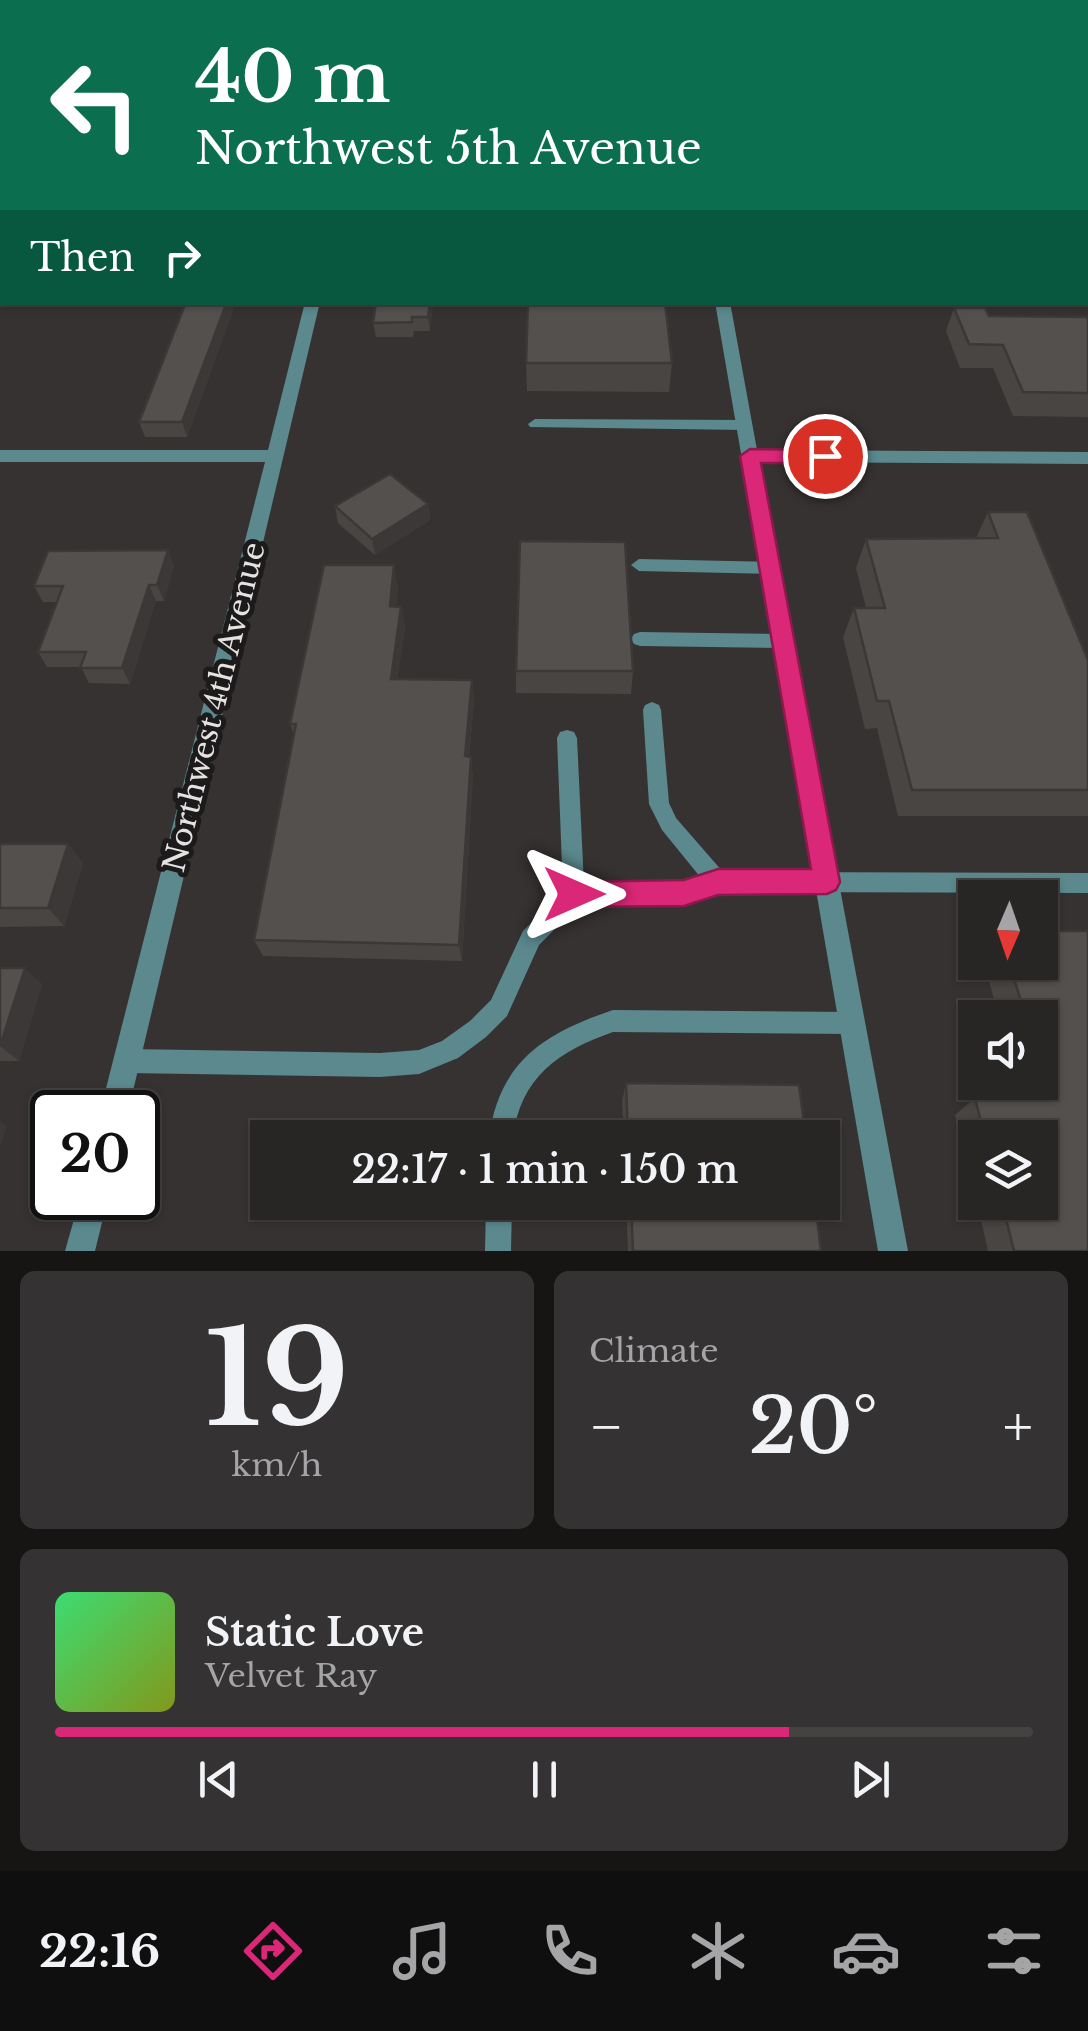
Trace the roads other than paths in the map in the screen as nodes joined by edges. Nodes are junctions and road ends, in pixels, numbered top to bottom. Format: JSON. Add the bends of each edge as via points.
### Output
{"nodes":[{"id":1,"x":313,"y":305,"type":"edge"},
{"id":2,"x":723,"y":305,"type":"edge"},
{"id":3,"x":535,"y":424,"type":"dead end"},
{"id":4,"x":745,"y":425,"type":"junction"},
{"id":5,"x":0,"y":456,"type":"edge"},
{"id":6,"x":275,"y":456,"type":"junction"},
{"id":7,"x":750,"y":456,"type":"junction"},
{"id":8,"x":1088,"y":458,"type":"edge"},
{"id":9,"x":639,"y":565,"type":"dead end"},
{"id":10,"x":771,"y":568,"type":"junction"},
{"id":11,"x":640,"y":639,"type":"dead end"},
{"id":12,"x":784,"y":641,"type":"junction"},
{"id":13,"x":652,"y":710,"type":"dead end"},
{"id":14,"x":567,"y":738,"type":"dead end"},
{"id":15,"x":718,"y":882,"type":"junction"},
{"id":16,"x":827,"y":882,"type":"junction"},
{"id":17,"x":1088,"y":883,"type":"edge"},
{"id":18,"x":574,"y":894,"type":"junction"},
{"id":19,"x":852,"y":1024,"type":"junction"},
{"id":20,"x":127,"y":1061,"type":"junction"},
{"id":21,"x":120,"y":1090,"type":"edge"},
{"id":22,"x":502,"y":1120,"type":"edge"},
{"id":23,"x":88,"y":1220,"type":"edge"},
{"id":24,"x":499,"y":1220,"type":"edge"},
{"id":25,"x":80,"y":1251,"type":"edge"},
{"id":26,"x":498,"y":1251,"type":"edge"},
{"id":27,"x":893,"y":1251,"type":"edge"}],
"edges":[{"from":1,"to":6,"type":"street","name":"Northwest 4th Avenue"},
{"from":2,"to":4,"type":"street"},
{"from":3,"to":4,"type":"lane"},
{"from":4,"to":7,"type":"street"},
{"from":5,"to":6,"type":"street"},
{"from":6,"to":20,"type":"street","name":"Northwest 4th Avenue"},
{"from":7,"to":8,"type":"street"},
{"from":7,"to":10,"type":"street"},
{"from":9,"to":10,"type":"lane"},
{"from":10,"to":12,"type":"street"},
{"from":11,"to":12,"type":"lane"},
{"from":12,"to":16,"type":"street"},
{"from":13,"to":15,"type":"lane","via":[[659,804]]},
{"from":14,"to":18,"type":"lane"},
{"from":15,"to":16,"type":"lane"},
{"from":15,"to":18,"type":"lane","via":[[684,893]]},
{"from":16,"to":17,"type":"lane"},
{"from":16,"to":19,"type":"street"},
{"from":18,"to":20,"type":"lane","via":[[531,938],[499,1008],[450,1050],[420,1062]]},
{"from":19,"to":22,"type":"lane","via":[[613,1022],[581,1031],[545,1053],[518,1079]]},
{"from":19,"to":27,"type":"street"},
{"from":20,"to":21,"type":"street","name":"Northwest 4th Avenue"},
{"from":23,"to":25,"type":"street"},
{"from":24,"to":26,"type":"lane"}]}
